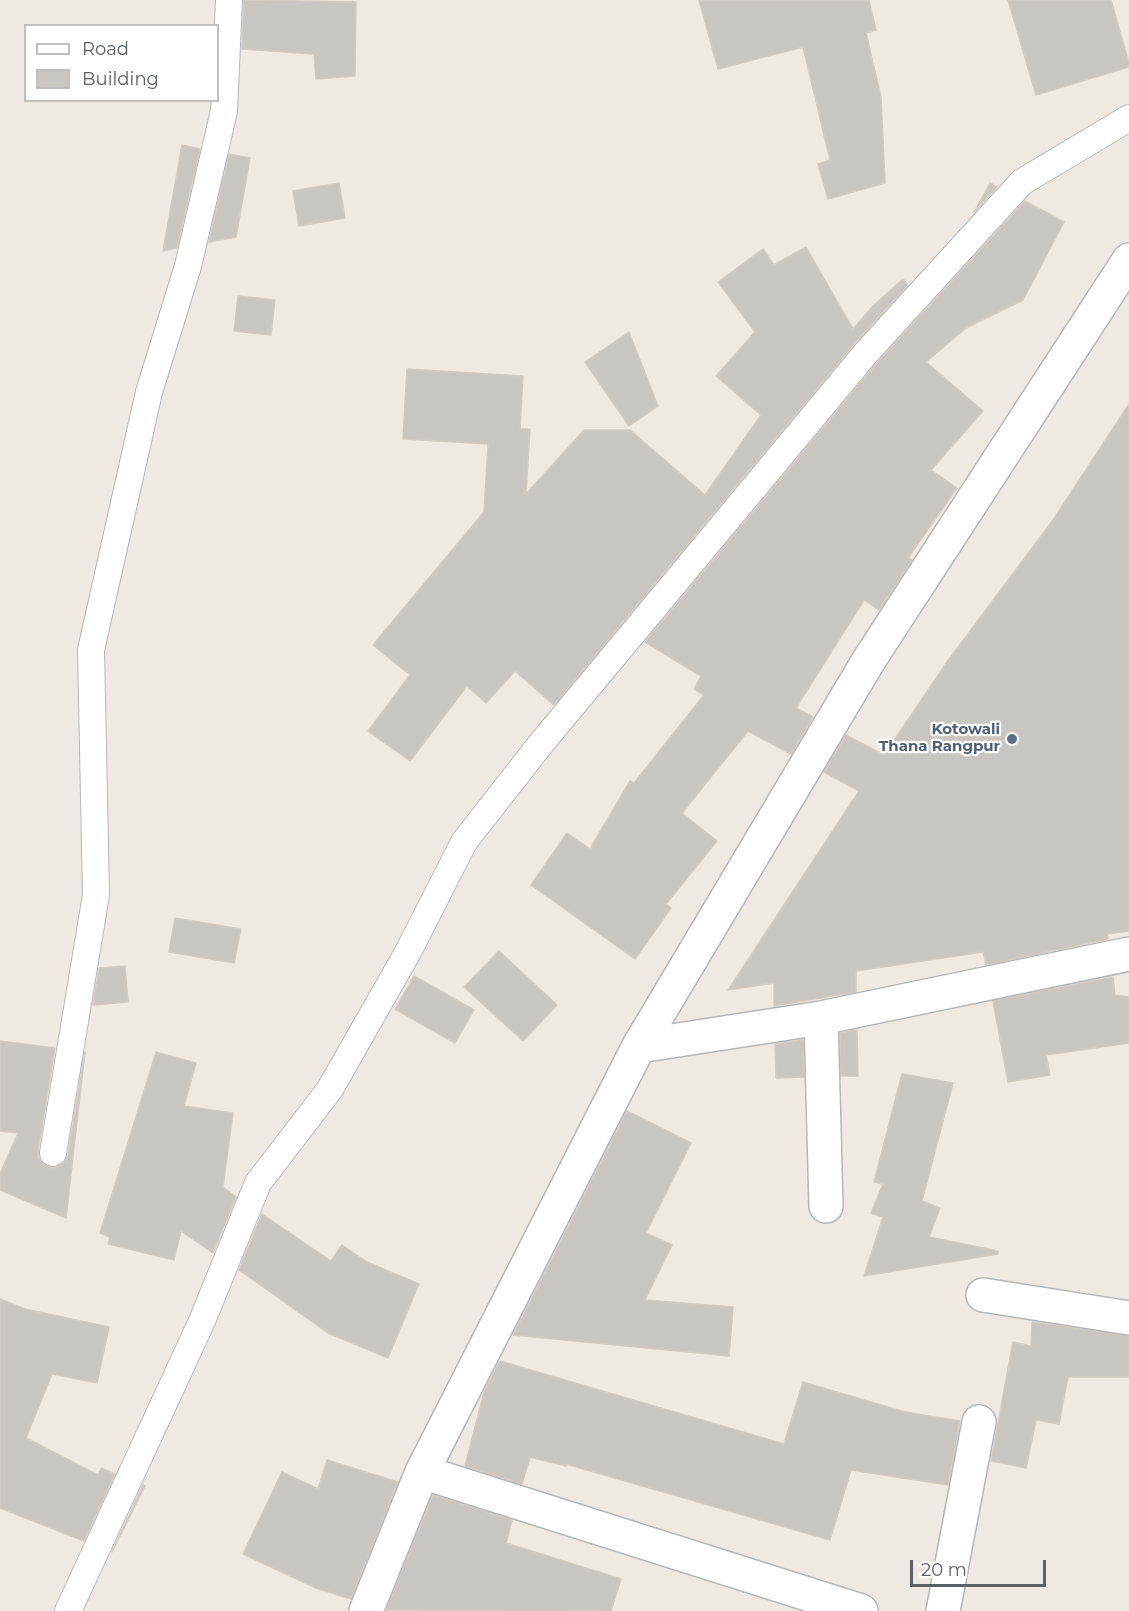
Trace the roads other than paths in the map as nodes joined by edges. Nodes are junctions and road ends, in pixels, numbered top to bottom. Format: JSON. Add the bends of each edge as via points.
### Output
{"nodes":[{"id":1,"x":230,"y":0,"type":"edge"},
{"id":2,"x":1129,"y":118,"type":"edge"},
{"id":3,"x":1129,"y":260,"type":"edge"},
{"id":4,"x":1129,"y":954,"type":"edge"},
{"id":5,"x":821,"y":1018,"type":"junction"},
{"id":6,"x":639,"y":1046,"type":"junction"},
{"id":7,"x":53,"y":1153,"type":"dead end"},
{"id":8,"x":826,"y":1206,"type":"dead end"},
{"id":9,"x":983,"y":1295,"type":"dead end"},
{"id":10,"x":1129,"y":1318,"type":"edge"},
{"id":11,"x":980,"y":1422,"type":"dead end"},
{"id":12,"x":422,"y":1472,"type":"junction"},
{"id":13,"x":68,"y":1611,"type":"edge"},
{"id":14,"x":366,"y":1611,"type":"edge"},
{"id":15,"x":861,"y":1611,"type":"edge"},
{"id":16,"x":943,"y":1611,"type":"edge"}],
"edges":[{"from":1,"to":7,"type":"lane","via":[[224,111],[188,266],[149,392],[91,650],[96,895]]},
{"from":2,"to":13,"type":"lane","via":[[1022,182],[866,352],[464,842],[408,952],[330,1089],[258,1184],[202,1321]]},
{"from":3,"to":6,"type":"street","via":[[869,660]]},
{"from":4,"to":5,"type":"street"},
{"from":5,"to":6,"type":"street"},
{"from":5,"to":8,"type":"street"},
{"from":6,"to":12,"type":"street"},
{"from":9,"to":10,"type":"street"},
{"from":11,"to":16,"type":"street"},
{"from":12,"to":14,"type":"street"},
{"from":12,"to":15,"type":"street"}]}
